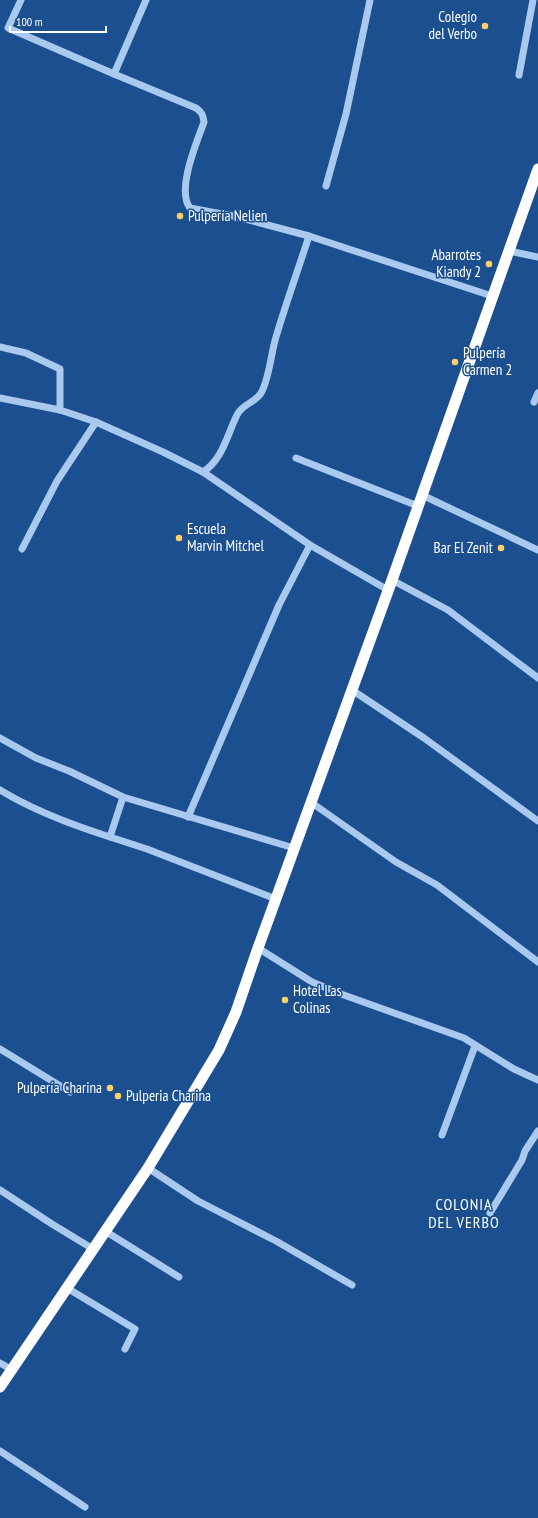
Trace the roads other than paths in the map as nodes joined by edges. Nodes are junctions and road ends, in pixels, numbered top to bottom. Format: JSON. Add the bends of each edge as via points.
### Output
{"nodes":[{"id":1,"x":21,"y":0,"type":"edge"},
{"id":2,"x":146,"y":0,"type":"edge"},
{"id":3,"x":370,"y":0,"type":"edge"},
{"id":4,"x":533,"y":0,"type":"edge"},
{"id":5,"x":114,"y":74,"type":"junction"},
{"id":6,"x":519,"y":75,"type":"dead end"},
{"id":7,"x":538,"y":169,"type":"edge"},
{"id":8,"x":326,"y":186,"type":"dead end"},
{"id":9,"x":309,"y":236,"type":"junction"},
{"id":10,"x":509,"y":251,"type":"junction"},
{"id":11,"x":538,"y":257,"type":"edge"},
{"id":12,"x":492,"y":296,"type":"junction"},
{"id":13,"x":0,"y":347,"type":"edge"},
{"id":14,"x":538,"y":393,"type":"edge"},
{"id":15,"x":0,"y":398,"type":"edge"},
{"id":16,"x":534,"y":402,"type":"dead end"},
{"id":17,"x":60,"y":410,"type":"junction"},
{"id":18,"x":96,"y":422,"type":"junction"},
{"id":19,"x":296,"y":458,"type":"dead end"},
{"id":20,"x":203,"y":472,"type":"junction"},
{"id":21,"x":422,"y":495,"type":"junction"},
{"id":22,"x":418,"y":506,"type":"junction"},
{"id":23,"x":310,"y":545,"type":"junction"},
{"id":24,"x":22,"y":549,"type":"dead end"},
{"id":25,"x":538,"y":550,"type":"edge"},
{"id":26,"x":390,"y":585,"type":"junction"},
{"id":27,"x":538,"y":678,"type":"edge"},
{"id":28,"x":352,"y":690,"type":"junction"},
{"id":29,"x":0,"y":738,"type":"edge"},
{"id":30,"x":0,"y":790,"type":"edge"},
{"id":31,"x":123,"y":797,"type":"junction"},
{"id":32,"x":312,"y":803,"type":"junction"},
{"id":33,"x":188,"y":817,"type":"junction"},
{"id":34,"x":538,"y":821,"type":"edge"},
{"id":35,"x":110,"y":837,"type":"junction"},
{"id":36,"x":294,"y":848,"type":"junction"},
{"id":37,"x":276,"y":899,"type":"junction"},
{"id":38,"x":258,"y":948,"type":"junction"},
{"id":39,"x":538,"y":962,"type":"edge"},
{"id":40,"x":475,"y":1046,"type":"junction"},
{"id":41,"x":0,"y":1049,"type":"edge"},
{"id":42,"x":538,"y":1080,"type":"edge"},
{"id":43,"x":70,"y":1092,"type":"dead end"},
{"id":44,"x":538,"y":1131,"type":"edge"},
{"id":45,"x":442,"y":1135,"type":"dead end"},
{"id":46,"x":148,"y":1168,"type":"junction"},
{"id":47,"x":0,"y":1190,"type":"edge"},
{"id":48,"x":490,"y":1213,"type":"dead end"},
{"id":49,"x":105,"y":1231,"type":"junction"},
{"id":50,"x":93,"y":1249,"type":"junction"},
{"id":51,"x":179,"y":1277,"type":"dead end"},
{"id":52,"x":352,"y":1285,"type":"dead end"},
{"id":53,"x":67,"y":1288,"type":"junction"},
{"id":54,"x":125,"y":1349,"type":"dead end"},
{"id":55,"x":0,"y":1363,"type":"edge"},
{"id":56,"x":12,"y":1370,"type":"junction"},
{"id":57,"x":0,"y":1387,"type":"edge"},
{"id":58,"x":0,"y":1451,"type":"edge"},
{"id":59,"x":85,"y":1507,"type":"dead end"}],
"edges":[{"from":1,"to":5,"type":"street","via":[[8,28]]},
{"from":2,"to":5,"type":"street"},
{"from":3,"to":8,"type":"street","via":[[346,114]]},
{"from":4,"to":6,"type":"street"},
{"from":5,"to":9,"type":"street","via":[[201,112],[204,122],[188,172],[185,192],[186,204],[190,208],[238,217]]},
{"from":7,"to":10,"type":"highway"},
{"from":9,"to":12,"type":"street"},
{"from":9,"to":20,"type":"street","via":[[262,392],[257,400],[248,403],[237,414],[215,462]]},
{"from":10,"to":11,"type":"street"},
{"from":10,"to":12,"type":"highway"},
{"from":12,"to":21,"type":"highway"},
{"from":13,"to":17,"type":"street","via":[[26,353],[60,369]]},
{"from":14,"to":16,"type":"street"},
{"from":15,"to":17,"type":"street"},
{"from":17,"to":18,"type":"street"},
{"from":18,"to":20,"type":"street"},
{"from":18,"to":24,"type":"street","via":[[57,481]]},
{"from":19,"to":22,"type":"street"},
{"from":20,"to":23,"type":"street"},
{"from":21,"to":22,"type":"highway"},
{"from":21,"to":25,"type":"street"},
{"from":22,"to":26,"type":"highway"},
{"from":23,"to":26,"type":"street"},
{"from":23,"to":33,"type":"street","via":[[279,605]]},
{"from":26,"to":27,"type":"street","via":[[448,610]]},
{"from":26,"to":28,"type":"highway"},
{"from":28,"to":32,"type":"highway"},
{"from":28,"to":34,"type":"street","via":[[424,738]]},
{"from":29,"to":31,"type":"street","via":[[36,758]]},
{"from":30,"to":35,"type":"street","via":[[71,825]]},
{"from":31,"to":33,"type":"street"},
{"from":31,"to":35,"type":"street"},
{"from":32,"to":36,"type":"highway"},
{"from":32,"to":39,"type":"street","via":[[396,862],[437,885]]},
{"from":33,"to":36,"type":"street"},
{"from":35,"to":37,"type":"street"},
{"from":36,"to":37,"type":"highway"},
{"from":37,"to":38,"type":"highway"},
{"from":38,"to":40,"type":"street","via":[[312,982],[464,1038]]},
{"from":38,"to":46,"type":"highway","via":[[220,1050]]},
{"from":40,"to":42,"type":"street"},
{"from":40,"to":45,"type":"street"},
{"from":41,"to":43,"type":"street"},
{"from":44,"to":48,"type":"street"},
{"from":46,"to":49,"type":"highway"},
{"from":46,"to":52,"type":"street","via":[[198,1201],[276,1241]]},
{"from":47,"to":50,"type":"street"},
{"from":49,"to":50,"type":"highway"},
{"from":49,"to":51,"type":"street"},
{"from":50,"to":53,"type":"highway"},
{"from":53,"to":54,"type":"street","via":[[135,1329]]},
{"from":53,"to":56,"type":"highway"},
{"from":55,"to":56,"type":"street"},
{"from":56,"to":57,"type":"highway"},
{"from":58,"to":59,"type":"street"}]}
